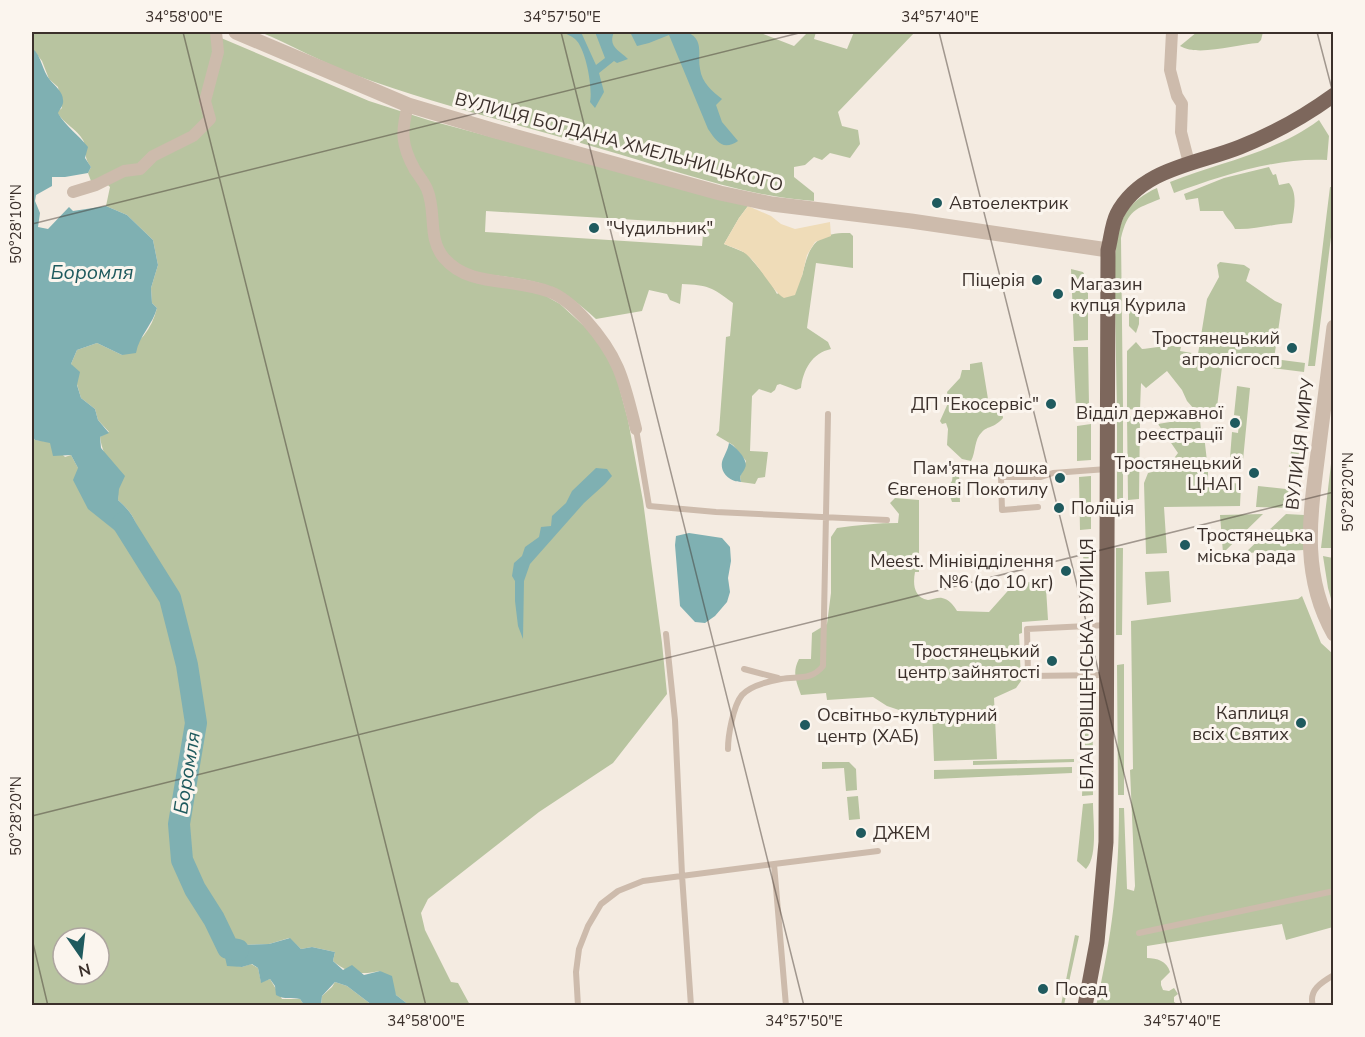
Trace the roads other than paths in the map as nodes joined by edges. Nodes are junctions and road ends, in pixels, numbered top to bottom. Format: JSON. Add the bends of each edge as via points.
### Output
{"nodes":[{"id":1,"x":216,"y":32,"type":"edge"},
{"id":2,"x":236,"y":32,"type":"edge"},
{"id":3,"x":1172,"y":32,"type":"edge"},
{"id":4,"x":1334,"y":95,"type":"edge"},
{"id":5,"x":408,"y":105,"type":"junction"},
{"id":6,"x":1189,"y":163,"type":"junction"},
{"id":7,"x":73,"y":192,"type":"dead end"},
{"id":8,"x":1108,"y":250,"type":"junction"},
{"id":9,"x":1334,"y":327,"type":"edge"},
{"id":10,"x":828,"y":414,"type":"dead end"},
{"id":11,"x":636,"y":429,"type":"joint"},
{"id":12,"x":1107,"y":469,"type":"junction"},
{"id":13,"x":1038,"y":507,"type":"dead end"},
{"id":14,"x":827,"y":517,"type":"junction"},
{"id":15,"x":887,"y":520,"type":"dead end"},
{"id":16,"x":1107,"y":625,"type":"junction"},
{"id":17,"x":1334,"y":633,"type":"edge"},
{"id":18,"x":666,"y":634,"type":"dead end"},
{"id":19,"x":744,"y":669,"type":"dead end"},
{"id":20,"x":1107,"y":675,"type":"junction"},
{"id":21,"x":782,"y":679,"type":"junction"},
{"id":22,"x":728,"y":749,"type":"dead end"},
{"id":23,"x":878,"y":851,"type":"dead end"},
{"id":24,"x":774,"y":864,"type":"junction"},
{"id":25,"x":682,"y":875,"type":"junction"},
{"id":26,"x":1333,"y":893,"type":"edge"},
{"id":27,"x":1139,"y":933,"type":"dead end"},
{"id":28,"x":1334,"y":975,"type":"edge"},
{"id":29,"x":578,"y":1005,"type":"edge"},
{"id":30,"x":691,"y":1005,"type":"edge"},
{"id":31,"x":786,"y":1005,"type":"edge"},
{"id":32,"x":1085,"y":1005,"type":"edge"},
{"id":33,"x":1313,"y":1005,"type":"edge"}],
"edges":[{"from":1,"to":7,"type":"street","via":[[218,52],[205,101],[210,119],[192,136],[153,156],[140,169],[124,171]]},
{"from":2,"to":5,"type":"street","name":"ВУЛИЦЯ БОГДАНА ХМЕЛЬНИЦЬКОГО"},
{"from":3,"to":6,"type":"street","via":[[1170,70],[1182,104],[1181,132]]},
{"from":4,"to":6,"type":"main road","name":"БЛАГОВІЩЕНСЬКА ВУЛИЦЯ","via":[[1278,130]]},
{"from":5,"to":8,"type":"street","name":"ВУЛИЦЯ БОГДАНА ХМЕЛЬНИЦЬКОГО","via":[[660,177],[772,204]]},
{"from":5,"to":11,"type":"street","via":[[403,123],[405,150],[427,189],[432,232],[443,257],[456,270],[473,277],[532,286],[552,292],[569,304],[613,354]]},
{"from":6,"to":8,"type":"main road","name":"БЛАГОВІЩЕНСЬКА ВУЛИЦЯ","via":[[1153,178],[1128,199],[1117,215]]},
{"from":8,"to":12,"type":"main road","name":"БЛАГОВІЩЕНСЬКА ВУЛИЦЯ"},
{"from":9,"to":17,"type":"street","name":"ВУЛИЦЯ МИРУ","via":[[1309,531],[1313,578],[1326,621]]},
{"from":10,"to":14,"type":"lane"},
{"from":11,"to":14,"type":"lane","via":[[649,506]]},
{"from":12,"to":13,"type":"lane","via":[[1053,472],[1041,477],[1000,477],[1002,510]]},
{"from":12,"to":16,"type":"main road","name":"БЛАГОВІЩЕНСЬКА ВУЛИЦЯ"},
{"from":14,"to":15,"type":"lane"},
{"from":14,"to":21,"type":"lane","via":[[823,666],[817,674]]},
{"from":16,"to":20,"type":"main road","name":"БЛАГОВІЩЕНСЬКА ВУЛИЦЯ"},
{"from":16,"to":20,"type":"lane","via":[[1027,629],[1028,676]]},
{"from":18,"to":25,"type":"lane","via":[[675,720]]},
{"from":19,"to":21,"type":"lane"},
{"from":20,"to":32,"type":"main road","name":"БЛАГОВІЩЕНСЬКА ВУЛИЦЯ","via":[[1106,842],[1097,942]]},
{"from":21,"to":22,"type":"lane","via":[[742,695],[731,722]]},
{"from":23,"to":24,"type":"lane"},
{"from":24,"to":25,"type":"lane"},
{"from":24,"to":31,"type":"lane"},
{"from":25,"to":29,"type":"lane","via":[[632,884],[601,904],[579,949]]},
{"from":25,"to":30,"type":"lane"},
{"from":26,"to":27,"type":"lane"},
{"from":28,"to":33,"type":"lane","via":[[1318,984]]}]}
